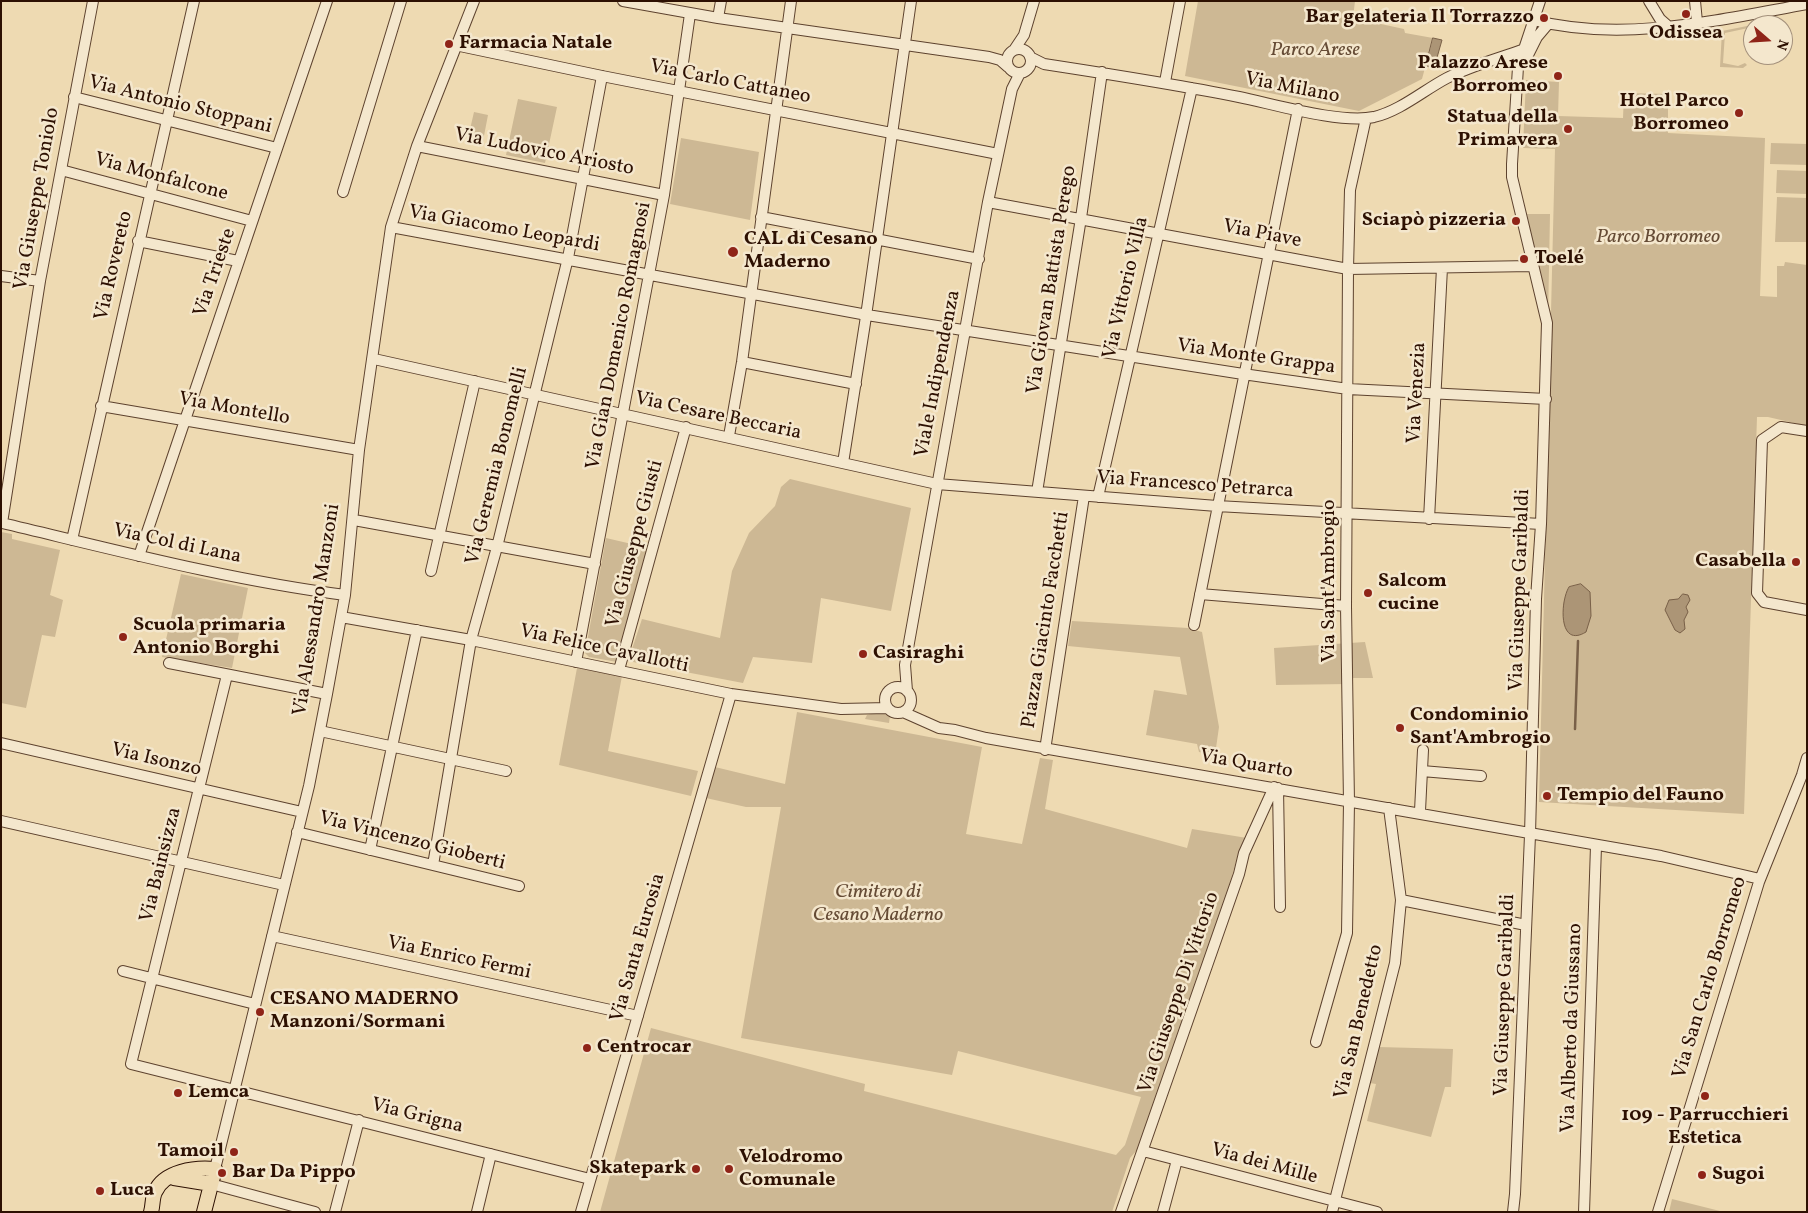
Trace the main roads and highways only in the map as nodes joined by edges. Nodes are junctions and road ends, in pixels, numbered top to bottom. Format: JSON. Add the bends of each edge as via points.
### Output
{"nodes":[{"id":1,"x":168,"y":1178,"type":"junction"},
{"id":2,"x":211,"y":1184,"type":"junction"},
{"id":3,"x":151,"y":1212,"type":"edge"},
{"id":4,"x":204,"y":1212,"type":"edge"}],
"edges":[{"from":1,"to":2,"type":"main road"},
{"from":1,"to":2,"type":"main road","name":"Via Alessandro Manzoni","via":[[187,1170],[215,1169]]},
{"from":1,"to":3,"type":"main road","via":[[155,1192]]},
{"from":2,"to":4,"type":"main road","name":"Via Alessandro Manzoni"}]}
